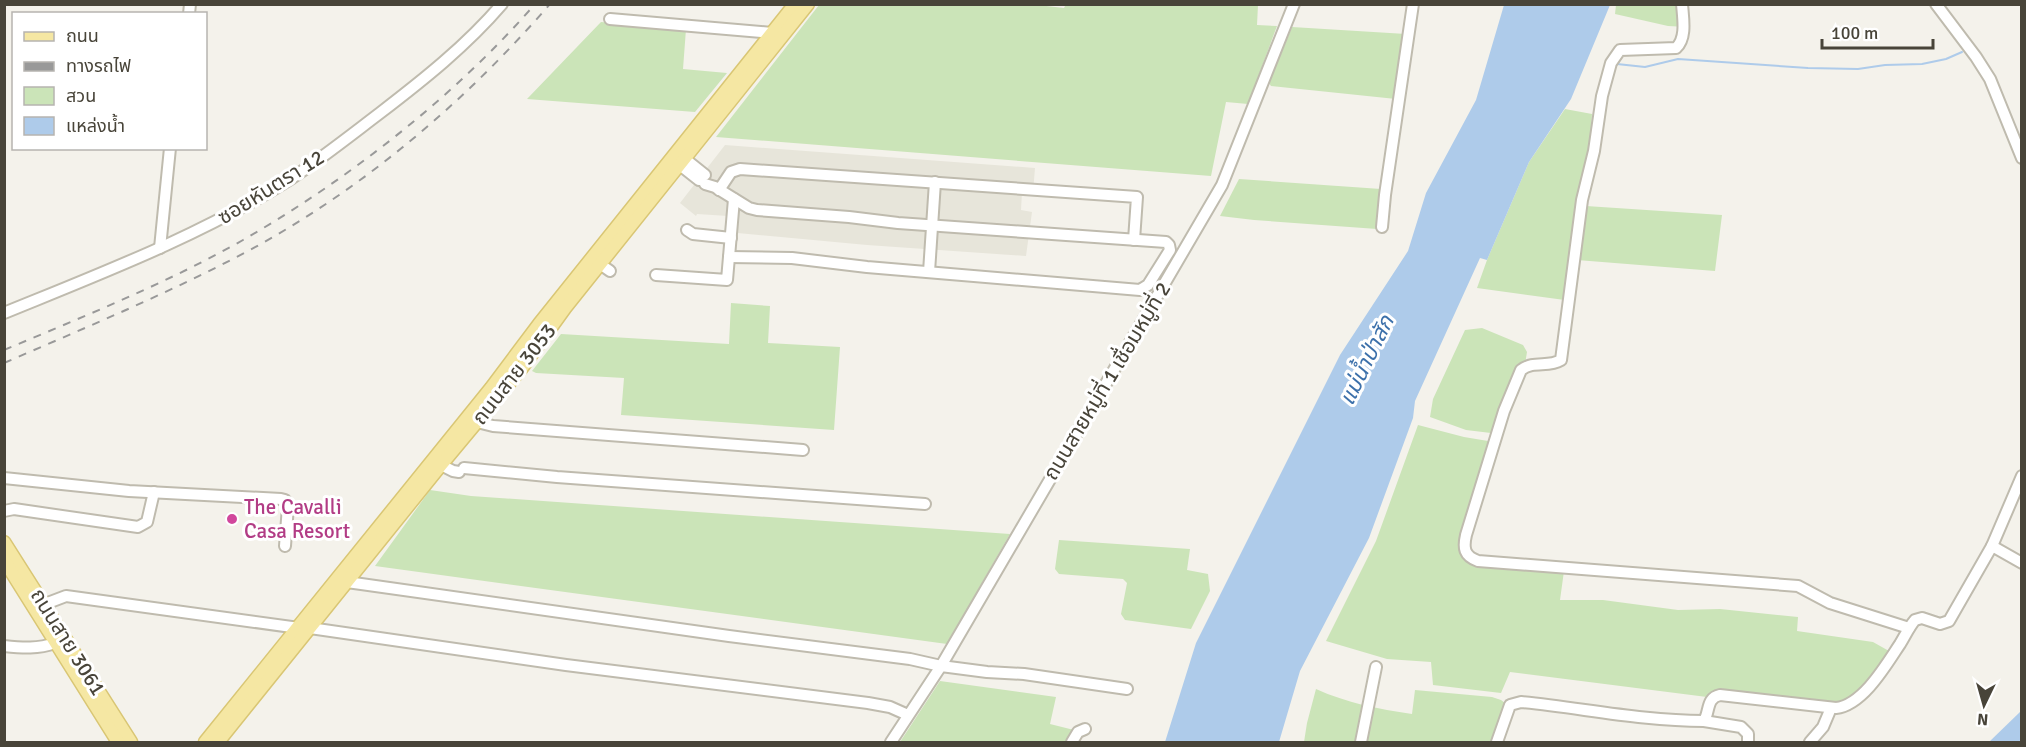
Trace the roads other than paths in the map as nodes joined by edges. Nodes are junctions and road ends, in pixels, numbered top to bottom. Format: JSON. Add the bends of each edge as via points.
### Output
{"nodes":[{"id":1,"x":502,"y":4,"type":"edge"},
{"id":2,"x":795,"y":4,"type":"edge"},
{"id":3,"x":808,"y":4,"type":"edge"},
{"id":4,"x":1294,"y":4,"type":"edge"},
{"id":5,"x":1413,"y":4,"type":"edge"},
{"id":6,"x":1682,"y":4,"type":"edge"},
{"id":7,"x":1936,"y":4,"type":"edge"},
{"id":8,"x":610,"y":19,"type":"dead end"},
{"id":9,"x":772,"y":33,"type":"junction"},
{"id":10,"x":170,"y":150,"type":"edge"},
{"id":11,"x":2022,"y":159,"type":"edge"},
{"id":12,"x":682,"y":162,"type":"junction"},
{"id":13,"x":709,"y":182,"type":"junction"},
{"id":14,"x":936,"y":182,"type":"junction"},
{"id":15,"x":734,"y":199,"type":"junction"},
{"id":16,"x":933,"y":226,"type":"junction"},
{"id":17,"x":1382,"y":227,"type":"dead end"},
{"id":18,"x":687,"y":230,"type":"dead end"},
{"id":19,"x":731,"y":237,"type":"junction"},
{"id":20,"x":1134,"y":240,"type":"junction"},
{"id":21,"x":160,"y":248,"type":"junction"},
{"id":22,"x":729,"y":257,"type":"junction"},
{"id":23,"x":929,"y":272,"type":"junction"},
{"id":24,"x":656,"y":274,"type":"dead end"},
{"id":25,"x":4,"y":313,"type":"edge"},
{"id":26,"x":536,"y":339,"type":"junction"},
{"id":27,"x":477,"y":422,"type":"junction"},
{"id":28,"x":803,"y":450,"type":"dead end"},
{"id":29,"x":442,"y":463,"type":"junction"},
{"id":30,"x":2022,"y":476,"type":"edge"},
{"id":31,"x":4,"y":478,"type":"edge"},
{"id":32,"x":154,"y":492,"type":"junction"},
{"id":33,"x":925,"y":504,"type":"dead end"},
{"id":34,"x":4,"y":511,"type":"edge"},
{"id":35,"x":4,"y":542,"type":"edge"},
{"id":36,"x":285,"y":546,"type":"dead end"},
{"id":37,"x":1992,"y":546,"type":"junction"},
{"id":38,"x":4,"y":560,"type":"edge"},
{"id":39,"x":2022,"y":563,"type":"edge"},
{"id":40,"x":347,"y":582,"type":"junction"},
{"id":41,"x":45,"y":604,"type":"junction"},
{"id":42,"x":304,"y":628,"type":"junction"},
{"id":43,"x":1909,"y":628,"type":"junction"},
{"id":44,"x":55,"y":643,"type":"junction"},
{"id":45,"x":4,"y":646,"type":"edge"},
{"id":46,"x":941,"y":666,"type":"junction"},
{"id":47,"x":1376,"y":668,"type":"dead end"},
{"id":48,"x":1127,"y":689,"type":"dead end"},
{"id":49,"x":1831,"y":708,"type":"junction"},
{"id":50,"x":908,"y":715,"type":"junction"},
{"id":51,"x":1704,"y":721,"type":"junction"},
{"id":52,"x":1085,"y":729,"type":"dead end"},
{"id":53,"x":118,"y":742,"type":"edge"},
{"id":54,"x":131,"y":742,"type":"edge"},
{"id":55,"x":205,"y":742,"type":"edge"},
{"id":56,"x":218,"y":742,"type":"edge"},
{"id":57,"x":891,"y":742,"type":"edge"},
{"id":58,"x":1072,"y":742,"type":"edge"},
{"id":59,"x":1361,"y":742,"type":"edge"},
{"id":60,"x":1497,"y":742,"type":"edge"},
{"id":61,"x":1748,"y":742,"type":"edge"},
{"id":62,"x":1810,"y":742,"type":"edge"}],
"edges":[{"from":1,"to":21,"type":"street","name":"ซอยหันตรา 12","via":[[470,40],[293,177]]},
{"from":2,"to":9,"type":"main road","name":"ถนนสาย 3053"},
{"from":3,"to":12,"type":"main road","name":"ถนนสาย 3053"},
{"from":4,"to":46,"type":"street","name":"ถนนสายหมู่ที่ 1 เชื่อมหมู่ที่ 2","via":[[1222,185]]},
{"from":5,"to":17,"type":"street"},
{"from":6,"to":43,"type":"street","via":[[1683,29],[1676,48],[1620,50],[1611,63],[1582,200],[1561,360],[1521,370],[1495,439],[1466,535],[1465,553],[1478,561],[1798,586],[1830,603]]},
{"from":7,"to":11,"type":"street","via":[[1990,79]]},
{"from":8,"to":9,"type":"street"},
{"from":9,"to":26,"type":"main road","name":"ถนนสาย 3053"},
{"from":10,"to":21,"type":"street"},
{"from":12,"to":13,"type":"street"},
{"from":12,"to":26,"type":"main road","name":"ถนนสาย 3053","via":[[605,268]]},
{"from":13,"to":14,"type":"street","via":[[740,169]]},
{"from":13,"to":15,"type":"street"},
{"from":14,"to":16,"type":"street"},
{"from":14,"to":20,"type":"street","via":[[1137,197]]},
{"from":15,"to":16,"type":"street","via":[[757,210]]},
{"from":15,"to":19,"type":"street"},
{"from":16,"to":20,"type":"street"},
{"from":16,"to":23,"type":"street"},
{"from":18,"to":19,"type":"street","via":[[693,234]]},
{"from":19,"to":22,"type":"street"},
{"from":20,"to":23,"type":"street","via":[[1169,245],[1170,250],[1144,289]]},
{"from":21,"to":25,"type":"street","name":"ซอยหันตรา 12"},
{"from":22,"to":23,"type":"street","via":[[792,258]]},
{"from":22,"to":24,"type":"street","via":[[728,280]]},
{"from":26,"to":27,"type":"main road","name":"ถนนสาย 3053"},
{"from":26,"to":42,"type":"main road","name":"ถนนสาย 3053","via":[[491,388]]},
{"from":27,"to":28,"type":"street"},
{"from":27,"to":29,"type":"main road","name":"ถนนสาย 3053"},
{"from":29,"to":33,"type":"street","via":[[464,470]]},
{"from":29,"to":40,"type":"main road","name":"ถนนสาย 3053"},
{"from":30,"to":37,"type":"street"},
{"from":31,"to":32,"type":"street"},
{"from":32,"to":34,"type":"street","via":[[147,522],[138,527],[14,509]]},
{"from":32,"to":36,"type":"street","via":[[285,500]]},
{"from":35,"to":41,"type":"main road","name":"ถนนสาย 3061"},
{"from":37,"to":39,"type":"street"},
{"from":37,"to":43,"type":"street","via":[[1949,621],[1940,624],[1918,618]]},
{"from":38,"to":44,"type":"main road","name":"ถนนสาย 3061"},
{"from":40,"to":42,"type":"main road","name":"ถนนสาย 3053"},
{"from":40,"to":46,"type":"street"},
{"from":41,"to":42,"type":"street","via":[[66,596]]},
{"from":41,"to":54,"type":"main road","name":"ถนนสาย 3061"},
{"from":42,"to":50,"type":"street","via":[[868,704]]},
{"from":42,"to":55,"type":"main road","name":"ถนนสาย 3053"},
{"from":42,"to":56,"type":"main road","name":"ถนนสาย 3053"},
{"from":43,"to":49,"type":"street","via":[[1857,700],[1847,707]]},
{"from":44,"to":45,"type":"street","via":[[25,649]]},
{"from":44,"to":53,"type":"main road","name":"ถนนสาย 3061"},
{"from":46,"to":48,"type":"street"},
{"from":46,"to":50,"type":"street","name":"ถนนสายหมู่ที่ 1 เชื่อมหมู่ที่ 2"},
{"from":47,"to":59,"type":"street"},
{"from":49,"to":51,"type":"street","via":[[1720,695],[1711,700]]},
{"from":49,"to":62,"type":"street","via":[[1823,727]]},
{"from":50,"to":57,"type":"street","name":"ถนนสายหมู่ที่ 1 เชื่อมหมู่ที่ 2"},
{"from":51,"to":60,"type":"street","via":[[1514,703],[1508,709]]},
{"from":51,"to":61,"type":"street","via":[[1741,727],[1748,734]]},
{"from":52,"to":58,"type":"street"}]}
